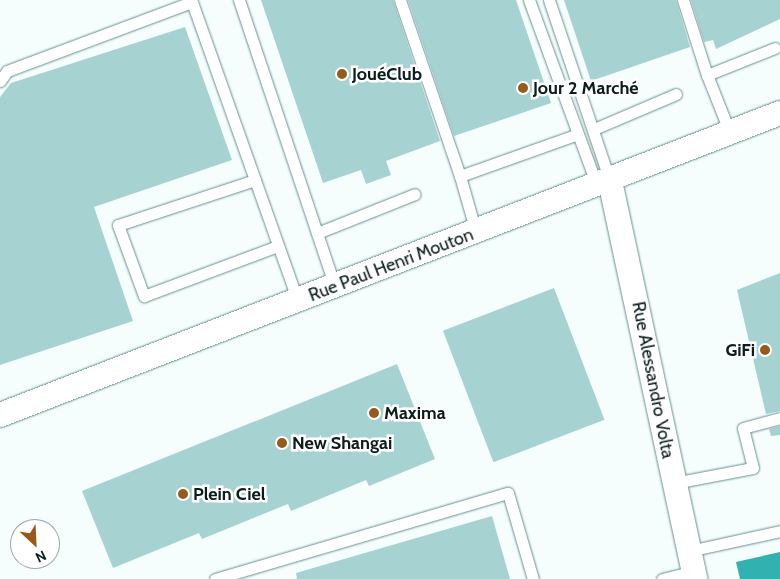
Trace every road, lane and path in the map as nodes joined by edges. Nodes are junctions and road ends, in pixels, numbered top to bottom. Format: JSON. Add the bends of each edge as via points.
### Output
{"nodes":[{"id":1,"x":239,"y":0,"type":"edge"},
{"id":2,"x":400,"y":0,"type":"edge"},
{"id":3,"x":529,"y":0,"type":"edge"},
{"id":4,"x":549,"y":0,"type":"edge"},
{"id":5,"x":683,"y":0,"type":"edge"},
{"id":6,"x":775,"y":48,"type":"dead end"},
{"id":7,"x":707,"y":75,"type":"junction"},
{"id":8,"x":0,"y":81,"type":"edge"},
{"id":9,"x":676,"y":94,"type":"dead end"},
{"id":10,"x":780,"y":113,"type":"edge"},
{"id":11,"x":594,"y":129,"type":"junction"},
{"id":12,"x":730,"y":133,"type":"junction"},
{"id":13,"x":575,"y":135,"type":"junction"},
{"id":14,"x":460,"y":176,"type":"junction"},
{"id":15,"x":255,"y":180,"type":"junction"},
{"id":16,"x":604,"y":184,"type":"junction"},
{"id":17,"x":415,"y":194,"type":"dead end"},
{"id":18,"x":476,"y":232,"type":"junction"},
{"id":19,"x":317,"y":233,"type":"junction"},
{"id":20,"x":278,"y":246,"type":"junction"},
{"id":21,"x":336,"y":287,"type":"junction"},
{"id":22,"x":298,"y":301,"type":"junction"},
{"id":23,"x":0,"y":415,"type":"edge"},
{"id":24,"x":780,"y":418,"type":"edge"},
{"id":25,"x":674,"y":483,"type":"junction"},
{"id":26,"x":780,"y":531,"type":"edge"},
{"id":27,"x":693,"y":567,"type":"edge"},
{"id":28,"x":215,"y":579,"type":"edge"},
{"id":29,"x":533,"y":579,"type":"edge"},
{"id":30,"x":662,"y":579,"type":"edge"}],
"edges":[{"from":1,"to":19,"type":"lane"},
{"from":2,"to":14,"type":"lane"},
{"from":3,"to":13,"type":"lane"},
{"from":4,"to":11,"type":"lane"},
{"from":5,"to":7,"type":"lane"},
{"from":6,"to":7,"type":"lane"},
{"from":7,"to":12,"type":"lane"},
{"from":8,"to":15,"type":"lane","via":[[15,68],[192,2]]},
{"from":9,"to":11,"type":"lane"},
{"from":10,"to":12,"type":"street","name":"Rue Paul Henri Mouton"},
{"from":11,"to":16,"type":"lane"},
{"from":12,"to":16,"type":"street","name":"Rue Paul Henri Mouton"},
{"from":13,"to":14,"type":"lane"},
{"from":13,"to":16,"type":"lane"},
{"from":14,"to":18,"type":"lane"},
{"from":15,"to":20,"type":"lane"},
{"from":15,"to":20,"type":"lane","via":[[118,225],[144,296]]},
{"from":16,"to":18,"type":"street","name":"Rue Paul Henri Mouton"},
{"from":16,"to":25,"type":"street","name":"Rue Alessandro Volta"},
{"from":17,"to":19,"type":"lane"},
{"from":18,"to":21,"type":"street","name":"Rue Paul Henri Mouton"},
{"from":19,"to":21,"type":"lane"},
{"from":20,"to":22,"type":"lane"},
{"from":21,"to":22,"type":"street","name":"Rue Paul Henri Mouton"},
{"from":22,"to":23,"type":"street","name":"Rue Paul Henri Mouton"},
{"from":24,"to":25,"type":"lane","via":[[743,428],[753,468]]},
{"from":25,"to":27,"type":"street","name":"Rue Alessandro Volta"},
{"from":26,"to":27,"type":"lane"},
{"from":27,"to":30,"type":"lane"},
{"from":28,"to":29,"type":"lane","via":[[508,493]]}]}
